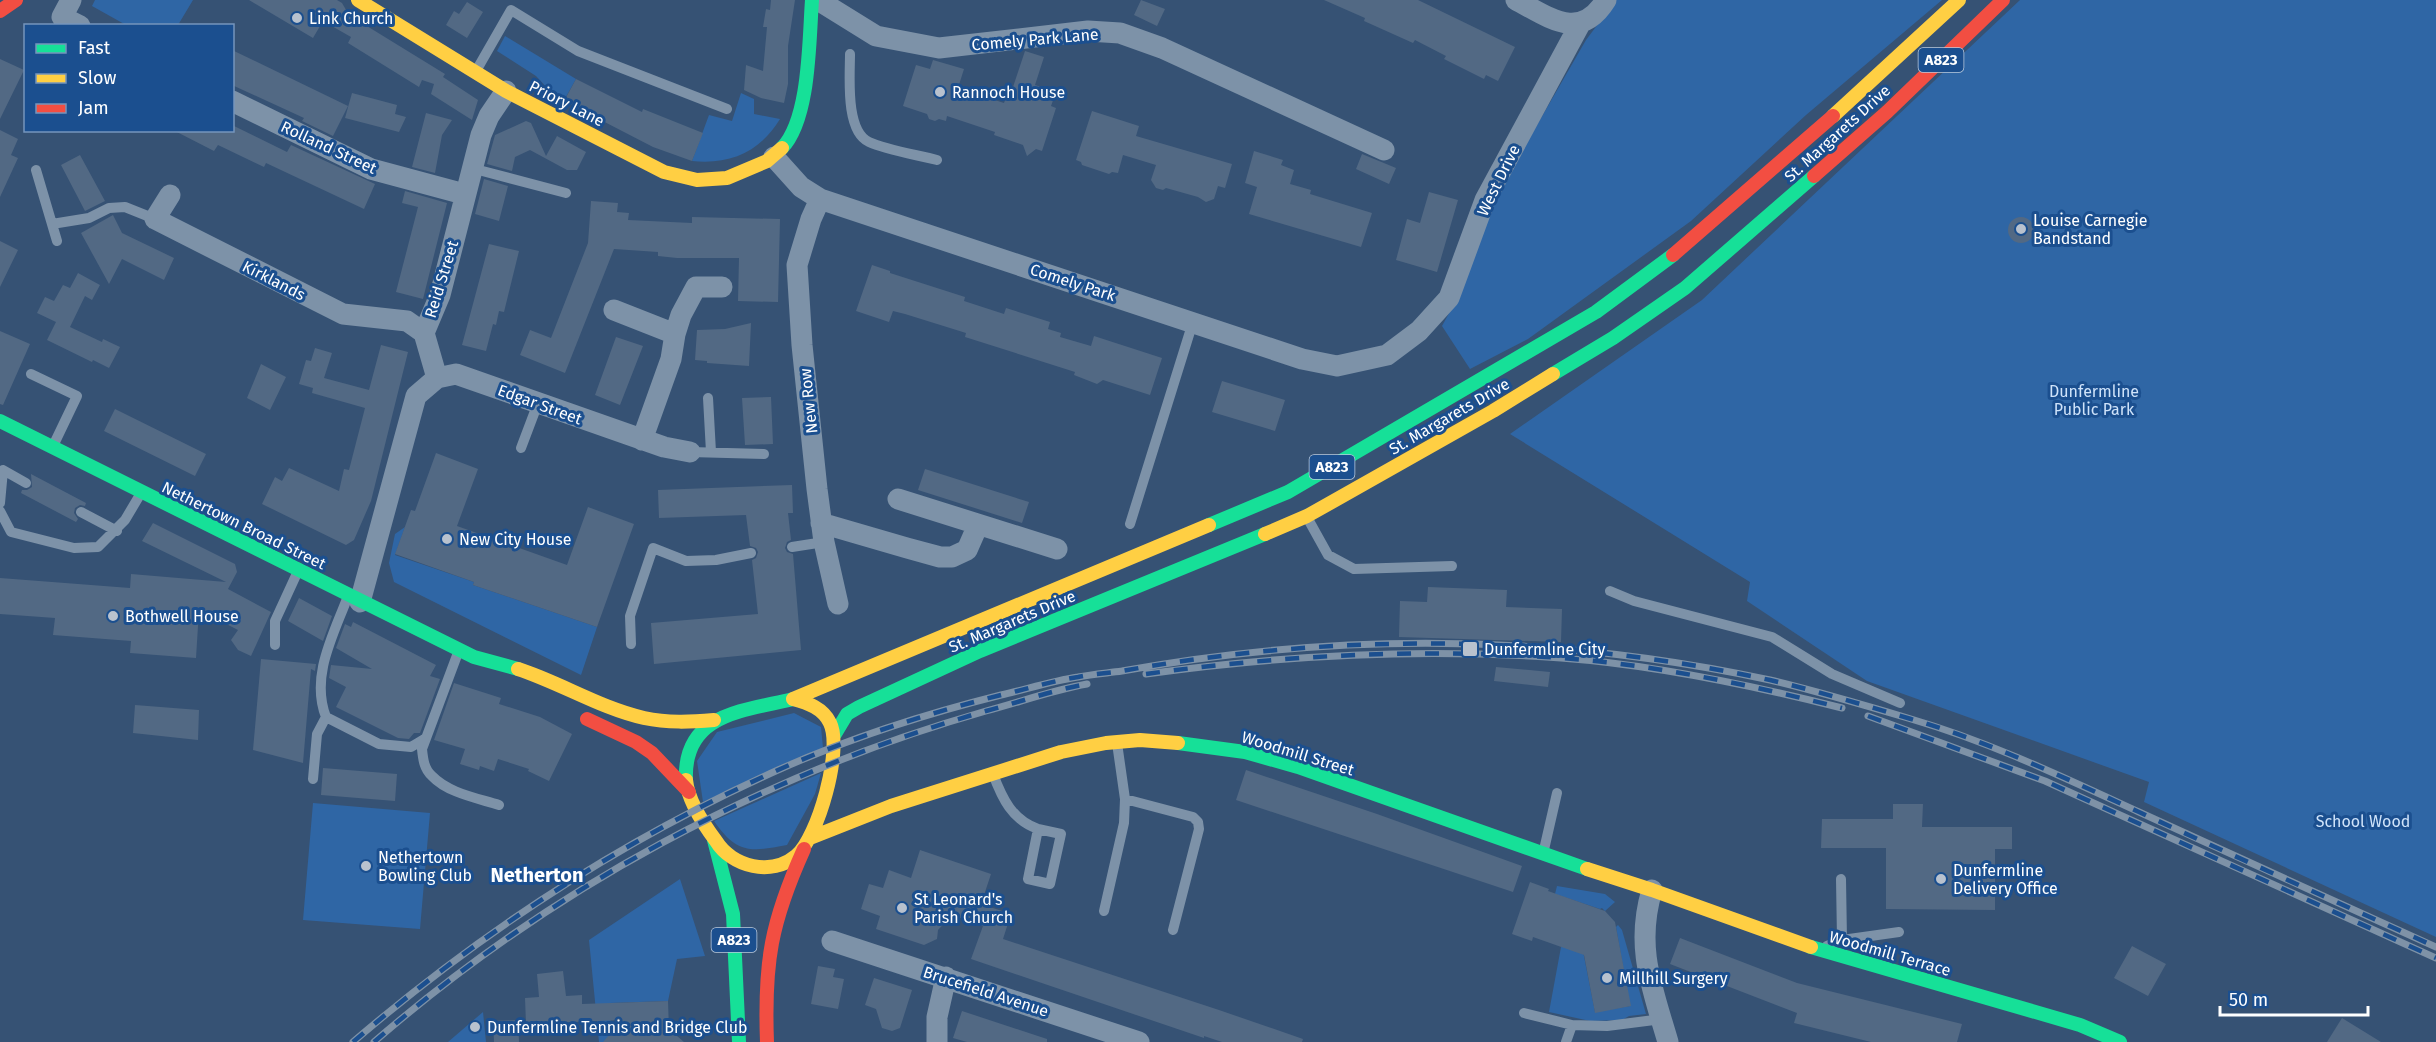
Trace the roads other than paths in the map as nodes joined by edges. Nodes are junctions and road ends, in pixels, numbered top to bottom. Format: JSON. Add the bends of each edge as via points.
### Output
{"nodes":[{"id":1,"x":16,"y":0,"type":"edge"},
{"id":2,"x":71,"y":0,"type":"edge"},
{"id":3,"x":358,"y":0,"type":"edge"},
{"id":4,"x":518,"y":0,"type":"edge"},
{"id":5,"x":812,"y":0,"type":"edge"},
{"id":6,"x":818,"y":0,"type":"edge"},
{"id":7,"x":1516,"y":0,"type":"edge"},
{"id":8,"x":1606,"y":0,"type":"edge"},
{"id":9,"x":1959,"y":0,"type":"edge"},
{"id":10,"x":2003,"y":0,"type":"edge"},
{"id":11,"x":0,"y":10,"type":"edge"},
{"id":12,"x":512,"y":10,"type":"junction"},
{"id":13,"x":76,"y":24,"type":"edge"},
{"id":14,"x":1580,"y":24,"type":"junction"},
{"id":15,"x":850,"y":54,"type":"dead end"},
{"id":16,"x":476,"y":71,"type":"junction"},
{"id":17,"x":506,"y":91,"type":"junction"},
{"id":18,"x":234,"y":101,"type":"edge"},
{"id":19,"x":727,"y":109,"type":"dead end"},
{"id":20,"x":1384,"y":150,"type":"dead end"},
{"id":21,"x":774,"y":158,"type":"junction"},
{"id":22,"x":937,"y":160,"type":"dead end"},
{"id":23,"x":471,"y":168,"type":"junction"},
{"id":24,"x":36,"y":170,"type":"dead end"},
{"id":25,"x":566,"y":193,"type":"dead end"},
{"id":26,"x":464,"y":194,"type":"junction"},
{"id":27,"x":170,"y":195,"type":"dead end"},
{"id":28,"x":820,"y":199,"type":"junction"},
{"id":29,"x":155,"y":219,"type":"junction"},
{"id":30,"x":52,"y":224,"type":"junction"},
{"id":31,"x":57,"y":241,"type":"dead end"},
{"id":32,"x":722,"y":287,"type":"dead end"},
{"id":33,"x":614,"y":310,"type":"dead end"},
{"id":34,"x":1193,"y":322,"type":"junction"},
{"id":35,"x":424,"y":333,"type":"junction"},
{"id":36,"x":675,"y":334,"type":"junction"},
{"id":37,"x":1387,"y":355,"type":"joint"},
{"id":38,"x":31,"y":374,"type":"dead end"},
{"id":39,"x":437,"y":378,"type":"junction"},
{"id":40,"x":708,"y":398,"type":"dead end"},
{"id":41,"x":538,"y":403,"type":"junction"},
{"id":42,"x":0,"y":421,"type":"edge"},
{"id":43,"x":642,"y":440,"type":"junction"},
{"id":44,"x":52,"y":447,"type":"junction"},
{"id":45,"x":520,"y":448,"type":"dead end"},
{"id":46,"x":701,"y":452,"type":"junction"},
{"id":47,"x":764,"y":454,"type":"dead end"},
{"id":48,"x":26,"y":483,"type":"dead end"},
{"id":49,"x":141,"y":493,"type":"junction"},
{"id":50,"x":898,"y":499,"type":"dead end"},
{"id":51,"x":0,"y":503,"type":"edge"},
{"id":52,"x":0,"y":511,"type":"edge"},
{"id":53,"x":81,"y":512,"type":"dead end"},
{"id":54,"x":1307,"y":516,"type":"junction"},
{"id":55,"x":1130,"y":524,"type":"dead end"},
{"id":56,"x":978,"y":525,"type":"junction"},
{"id":57,"x":117,"y":531,"type":"junction"},
{"id":58,"x":822,"y":533,"type":"junction"},
{"id":59,"x":792,"y":547,"type":"dead end"},
{"id":60,"x":1057,"y":549,"type":"dead end"},
{"id":61,"x":751,"y":553,"type":"dead end"},
{"id":62,"x":1452,"y":566,"type":"dead end"},
{"id":63,"x":299,"y":571,"type":"junction"},
{"id":64,"x":1610,"y":591,"type":"dead end"},
{"id":65,"x":354,"y":599,"type":"junction"},
{"id":66,"x":838,"y":604,"type":"dead end"},
{"id":67,"x":631,"y":644,"type":"dead end"},
{"id":68,"x":275,"y":645,"type":"dead end"},
{"id":69,"x":459,"y":650,"type":"junction"},
{"id":70,"x":474,"y":657,"type":"junction"},
{"id":71,"x":513,"y":683,"type":"dead end"},
{"id":72,"x":793,"y":699,"type":"junction"},
{"id":73,"x":1900,"y":703,"type":"dead end"},
{"id":74,"x":572,"y":712,"type":"dead end"},
{"id":75,"x":326,"y":717,"type":"junction"},
{"id":76,"x":714,"y":720,"type":"junction"},
{"id":77,"x":835,"y":734,"type":"junction"},
{"id":78,"x":426,"y":738,"type":"junction"},
{"id":79,"x":1117,"y":742,"type":"junction"},
{"id":80,"x":831,"y":768,"type":"junction"},
{"id":81,"x":993,"y":774,"type":"junction"},
{"id":82,"x":313,"y":779,"type":"dead end"},
{"id":83,"x":689,"y":792,"type":"junction"},
{"id":84,"x":838,"y":792,"type":"dead end"},
{"id":85,"x":1557,"y":793,"type":"dead end"},
{"id":86,"x":1125,"y":799,"type":"junction"},
{"id":87,"x":499,"y":805,"type":"dead end"},
{"id":88,"x":891,"y":806,"type":"junction"},
{"id":89,"x":858,"y":807,"type":"dead end"},
{"id":90,"x":1038,"y":829,"type":"junction"},
{"id":91,"x":714,"y":840,"type":"junction"},
{"id":92,"x":807,"y":843,"type":"junction"},
{"id":93,"x":1543,"y":855,"type":"junction"},
{"id":94,"x":1841,"y":879,"type":"dead end"},
{"id":95,"x":1652,"y":890,"type":"junction"},
{"id":96,"x":1104,"y":910,"type":"dead end"},
{"id":97,"x":1173,"y":930,"type":"dead end"},
{"id":98,"x":1899,"y":932,"type":"dead end"},
{"id":99,"x":1842,"y":940,"type":"junction"},
{"id":100,"x":832,"y":941,"type":"dead end"},
{"id":101,"x":1818,"y":950,"type":"junction"},
{"id":102,"x":946,"y":977,"type":"junction"},
{"id":103,"x":1524,"y":1013,"type":"dead end"},
{"id":104,"x":1662,"y":1019,"type":"junction"},
{"id":105,"x":1572,"y":1024,"type":"junction"},
{"id":106,"x":738,"y":1042,"type":"edge"},
{"id":107,"x":767,"y":1042,"type":"edge"},
{"id":108,"x":937,"y":1042,"type":"edge"},
{"id":109,"x":1139,"y":1042,"type":"edge"},
{"id":110,"x":1566,"y":1042,"type":"edge"},
{"id":111,"x":1668,"y":1042,"type":"edge"},
{"id":112,"x":2120,"y":1042,"type":"edge"}],
"edges":[{"from":1,"to":11,"type":"main road"},
{"from":2,"to":13,"type":"street","via":[[62,17]]},
{"from":3,"to":16,"type":"main road","name":"Priory Lane"},
{"from":4,"to":12,"type":"lane"},
{"from":5,"to":21,"type":"main road","via":[[798,117],[789,140]]},
{"from":6,"to":20,"type":"street","name":"Comely Park Lane","via":[[876,36],[939,48],[1088,31],[1120,33],[1162,48]]},
{"from":7,"to":14,"type":"street","via":[[1568,24]]},
{"from":8,"to":14,"type":"street","name":"West Drive","via":[[1589,21]]},
{"from":9,"to":72,"type":"main road","name":"St. Margarets Drive","number":"A823","via":[[1857,95],[1665,262],[1596,312],[1288,492]]},
{"from":10,"to":54,"type":"main road","name":"St. Margarets Drive","number":"A823","via":[[1879,119],[1685,288],[1613,338],[1493,411]]},
{"from":12,"to":16,"type":"lane"},
{"from":12,"to":19,"type":"lane","via":[[578,51]]},
{"from":14,"to":37,"type":"street","name":"West Drive","via":[[1485,200],[1449,298],[1419,331]]},
{"from":15,"to":22,"type":"lane","via":[[851,108],[856,128],[867,142]]},
{"from":16,"to":17,"type":"main road","name":"Priory Lane"},
{"from":17,"to":21,"type":"main road","name":"Priory Lane","via":[[664,172],[688,180],[714,181]]},
{"from":17,"to":23,"type":"street","name":"Reid Street","via":[[485,125]]},
{"from":18,"to":26,"type":"street","name":"Rolland Street","via":[[371,169]]},
{"from":21,"to":28,"type":"street","name":"Comely Park","via":[[801,187]]},
{"from":23,"to":25,"type":"lane"},
{"from":23,"to":26,"type":"street","name":"Reid Street"},
{"from":24,"to":30,"type":"lane"},
{"from":26,"to":35,"type":"street","name":"Reid Street","via":[[440,295]]},
{"from":27,"to":29,"type":"street"},
{"from":28,"to":34,"type":"street","name":"Comely Park"},
{"from":28,"to":58,"type":"street","name":"New Row","via":[[797,265]]},
{"from":29,"to":30,"type":"lane","via":[[125,207]]},
{"from":29,"to":35,"type":"street","name":"Kirklands","via":[[343,314],[407,321]]},
{"from":30,"to":31,"type":"lane"},
{"from":32,"to":36,"type":"street","via":[[696,286]]},
{"from":33,"to":36,"type":"street"},
{"from":34,"to":37,"type":"street","name":"Comely Park","via":[[1302,359],[1337,366]]},
{"from":34,"to":55,"type":"lane"},
{"from":35,"to":39,"type":"street","name":"Reid Street"},
{"from":36,"to":43,"type":"street","via":[[671,359]]},
{"from":38,"to":44,"type":"lane","via":[[77,396]]},
{"from":39,"to":41,"type":"street","name":"Edgar Street","via":[[456,374]]},
{"from":39,"to":65,"type":"street","via":[[416,396]]},
{"from":40,"to":46,"type":"lane"},
{"from":41,"to":43,"type":"street","name":"Edgar Street"},
{"from":41,"to":45,"type":"lane"},
{"from":42,"to":44,"type":"main road","name":"Nethertown Broad Street"},
{"from":43,"to":46,"type":"street","name":"Edgar Street"},
{"from":44,"to":49,"type":"main road","name":"Nethertown Broad Street"},
{"from":46,"to":47,"type":"lane"},
{"from":48,"to":51,"type":"lane","via":[[3,470]]},
{"from":49,"to":57,"type":"lane"},
{"from":49,"to":63,"type":"main road","name":"Nethertown Broad Street"},
{"from":50,"to":56,"type":"street"},
{"from":52,"to":57,"type":"lane","via":[[11,531],[74,548],[98,547]]},
{"from":53,"to":57,"type":"lane"},
{"from":54,"to":62,"type":"lane","via":[[1328,555],[1353,569]]},
{"from":54,"to":77,"type":"main road","name":"St. Margarets Drive","number":"A823","via":[[980,651],[859,706],[847,714]]},
{"from":56,"to":58,"type":"street","via":[[967,550],[952,557]]},
{"from":56,"to":60,"type":"street"},
{"from":58,"to":59,"type":"lane"},
{"from":58,"to":66,"type":"street","name":"New Row"},
{"from":61,"to":67,"type":"lane","via":[[686,561],[653,548],[630,616]]},
{"from":63,"to":65,"type":"main road","name":"Nethertown Broad Street"},
{"from":63,"to":68,"type":"lane","via":[[275,621]]},
{"from":64,"to":73,"type":"lane","via":[[1634,601],[1772,637],[1832,674]]},
{"from":65,"to":69,"type":"main road","name":"Nethertown Broad Street"},
{"from":65,"to":75,"type":"lane","via":[[326,651],[319,693]]},
{"from":69,"to":70,"type":"main road","name":"Nethertown Broad Street"},
{"from":69,"to":78,"type":"lane"},
{"from":70,"to":71,"type":"main road","name":"Nethertown Broad Street"},
{"from":70,"to":76,"type":"main road","name":"Nethertown Broad Street","via":[[537,676],[632,716],[670,722]]},
{"from":72,"to":76,"type":"main road","number":"A823"},
{"from":72,"to":77,"type":"main road","via":[[819,709]]},
{"from":74,"to":83,"type":"main road","via":[[644,747]]},
{"from":75,"to":78,"type":"lane","via":[[379,744],[411,747]]},
{"from":75,"to":82,"type":"lane","via":[[317,734]]},
{"from":76,"to":83,"type":"main road","number":"A823","via":[[704,729],[687,761]]},
{"from":77,"to":80,"type":"main road","number":"A823"},
{"from":78,"to":87,"type":"lane","via":[[422,749],[432,776],[450,788]]},
{"from":79,"to":81,"type":"main road","name":"Woodmill Street","via":[[1061,752]]},
{"from":79,"to":86,"type":"lane"},
{"from":79,"to":93,"type":"main road","name":"Woodmill Street","via":[[1184,743],[1245,752],[1298,767]]},
{"from":80,"to":84,"type":"main road"},
{"from":80,"to":92,"type":"main road","number":"A823"},
{"from":81,"to":88,"type":"main road","name":"Woodmill Street"},
{"from":81,"to":90,"type":"lane","via":[[1014,816]]},
{"from":83,"to":91,"type":"main road","number":"A823"},
{"from":85,"to":93,"type":"lane"},
{"from":86,"to":96,"type":"lane","via":[[1124,823]]},
{"from":86,"to":97,"type":"lane","via":[[1193,817],[1198,822]]},
{"from":88,"to":89,"type":"main road","name":"Woodmill Street"},
{"from":88,"to":92,"type":"main road","name":"Woodmill Street"},
{"from":90,"to":90,"type":"lane","via":[[1028,879],[1050,884],[1061,834]]},
{"from":91,"to":92,"type":"main road","number":"A823","via":[[729,856],[761,868],[781,864]]},
{"from":91,"to":106,"type":"main road","number":"A823","via":[[733,914]]},
{"from":92,"to":107,"type":"main road","number":"A823","via":[[776,917],[771,940],[764,988]]},
{"from":93,"to":95,"type":"main road","name":"Woodmill Street"},
{"from":94,"to":99,"type":"lane"},
{"from":95,"to":101,"type":"main road","name":"Woodmill Terrace"},
{"from":95,"to":104,"type":"street","via":[[1645,912],[1644,951]]},
{"from":98,"to":99,"type":"lane"},
{"from":99,"to":101,"type":"lane"},
{"from":100,"to":102,"type":"street","name":"Brucefield Avenue"},
{"from":101,"to":112,"type":"main road","name":"Woodmill Terrace","via":[[2080,1025]]},
{"from":102,"to":108,"type":"street","via":[[937,1017]]},
{"from":102,"to":109,"type":"street","name":"Brucefield Avenue"},
{"from":103,"to":105,"type":"lane"},
{"from":104,"to":105,"type":"lane","via":[[1607,1026]]},
{"from":104,"to":111,"type":"street"},
{"from":105,"to":110,"type":"lane"}]}
